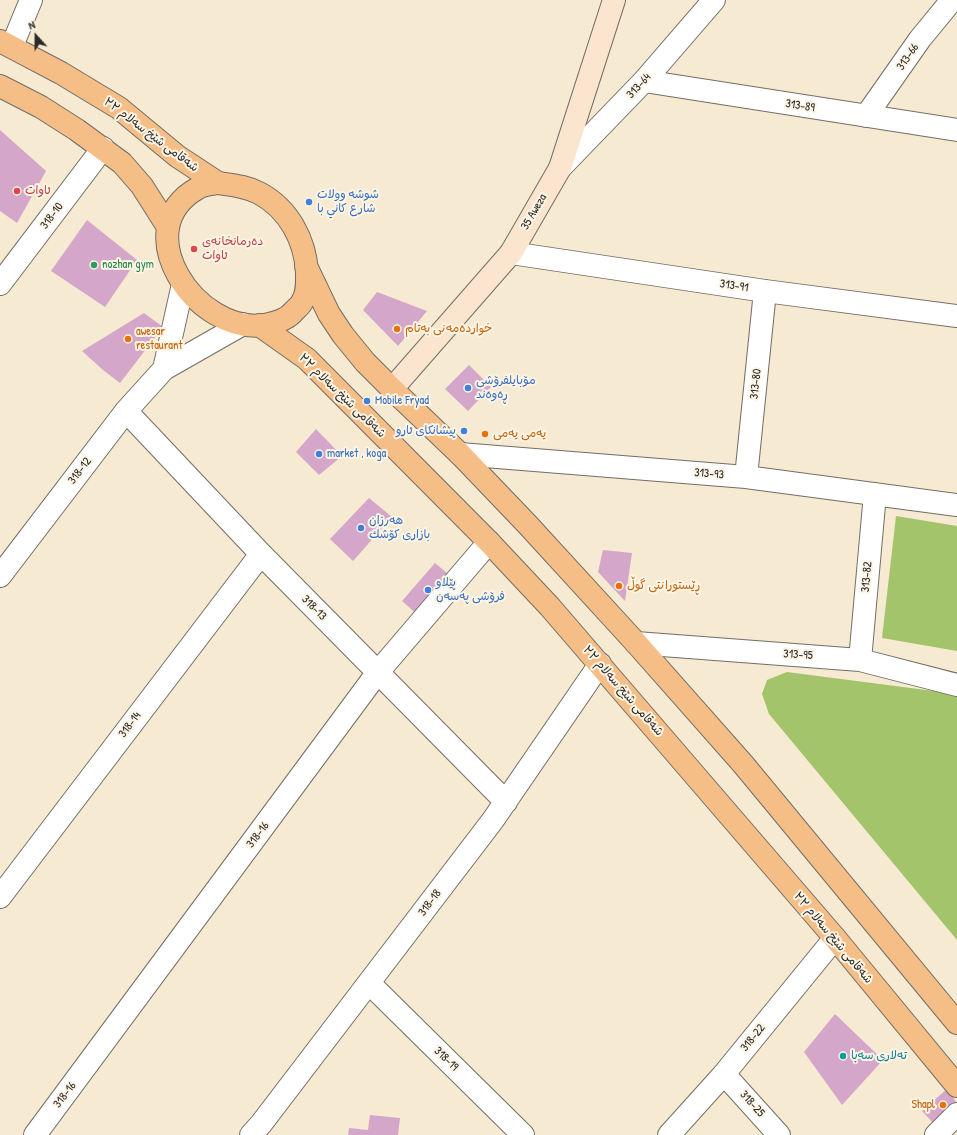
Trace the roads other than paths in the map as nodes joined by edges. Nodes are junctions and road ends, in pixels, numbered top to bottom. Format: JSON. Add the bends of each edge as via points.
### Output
{"nodes":[{"id":1,"x":31,"y":0,"type":"edge"},
{"id":2,"x":614,"y":0,"type":"edge"},
{"id":3,"x":714,"y":0,"type":"edge"},
{"id":4,"x":952,"y":0,"type":"edge"},
{"id":5,"x":6,"y":43,"type":"edge"},
{"id":6,"x":644,"y":81,"type":"junction"},
{"id":7,"x":0,"y":86,"type":"edge"},
{"id":8,"x":866,"y":116,"type":"junction"},
{"id":9,"x":957,"y":130,"type":"edge"},
{"id":10,"x":104,"y":148,"type":"junction"},
{"id":11,"x":560,"y":168,"type":"junction"},
{"id":12,"x":218,"y":183,"type":"junction"},
{"id":13,"x":168,"y":227,"type":"junction"},
{"id":14,"x":511,"y":253,"type":"junction"},
{"id":15,"x":306,"y":266,"type":"junction"},
{"id":16,"x":0,"y":284,"type":"edge"},
{"id":17,"x":183,"y":284,"type":"junction"},
{"id":18,"x":765,"y":291,"type":"junction"},
{"id":19,"x":957,"y":316,"type":"edge"},
{"id":20,"x":251,"y":325,"type":"junction"},
{"id":21,"x":164,"y":369,"type":"junction"},
{"id":22,"x":392,"y":390,"type":"junction"},
{"id":23,"x":126,"y":411,"type":"junction"},
{"id":24,"x":460,"y":454,"type":"junction"},
{"id":25,"x":746,"y":477,"type":"junction"},
{"id":26,"x":875,"y":494,"type":"junction"},
{"id":27,"x":957,"y":504,"type":"edge"},
{"id":28,"x":489,"y":542,"type":"junction"},
{"id":29,"x":261,"y":554,"type":"junction"},
{"id":30,"x":0,"y":576,"type":"edge"},
{"id":31,"x":636,"y":643,"type":"junction"},
{"id":32,"x":860,"y":660,"type":"junction"},
{"id":33,"x":600,"y":664,"type":"junction"},
{"id":34,"x":378,"y":672,"type":"junction"},
{"id":35,"x":957,"y":685,"type":"edge"},
{"id":36,"x":506,"y":802,"type":"junction"},
{"id":37,"x":0,"y":897,"type":"edge"},
{"id":38,"x":835,"y":938,"type":"junction"},
{"id":39,"x":369,"y":983,"type":"junction"},
{"id":40,"x":957,"y":1023,"type":"edge"},
{"id":41,"x":724,"y":1074,"type":"junction"},
{"id":42,"x":957,"y":1086,"type":"edge"},
{"id":43,"x":957,"y":1114,"type":"edge"},
{"id":44,"x":35,"y":1135,"type":"edge"},
{"id":45,"x":251,"y":1135,"type":"edge"},
{"id":46,"x":523,"y":1135,"type":"edge"},
{"id":47,"x":669,"y":1135,"type":"edge"},
{"id":48,"x":779,"y":1135,"type":"edge"},
{"id":49,"x":936,"y":1135,"type":"edge"}],
"edges":[{"from":1,"to":5,"type":"street"},
{"from":2,"to":11,"type":"street","name":"35 Aweza"},
{"from":3,"to":6,"type":"street","name":"313-64"},
{"from":4,"to":8,"type":"street","name":"313-66","via":[[920,39]]},
{"from":5,"to":12,"type":"main road","name":"شەقامی شێخ سەلام ٣٣","via":[[119,108],[177,156]]},
{"from":6,"to":8,"type":"street","name":"313-89"},
{"from":6,"to":11,"type":"street","name":"313-64"},
{"from":7,"to":10,"type":"main road","via":[[41,107]]},
{"from":8,"to":9,"type":"street","name":"313-89"},
{"from":10,"to":13,"type":"main road","via":[[122,163],[142,186]]},
{"from":10,"to":16,"type":"street","name":"318-10"},
{"from":11,"to":14,"type":"street","name":"35 Aweza"},
{"from":12,"to":13,"type":"main road","name":"شەقامی شێخ سەلام ٣٣","via":[[199,187],[183,198]]},
{"from":12,"to":15,"type":"main road","name":"شەقامی شێخ سەلام ٣٣","via":[[238,185],[259,193],[278,206],[292,223],[302,244]]},
{"from":13,"to":17,"type":"main road","name":"شەقامی شێخ سەلام ٣٣","via":[[168,249],[172,265]]},
{"from":14,"to":18,"type":"street","name":"313-91"},
{"from":14,"to":22,"type":"street","name":"35 Aweza"},
{"from":15,"to":20,"type":"main road","name":"شەقامی شێخ سەلام ٣٣","via":[[307,287],[302,302],[292,314],[274,323]]},
{"from":15,"to":22,"type":"main road","name":"شەقامی شێخ سەلام ٣٣","via":[[329,314],[343,335]]},
{"from":17,"to":20,"type":"main road","name":"شەقامی شێخ سەلام ٣٣","via":[[194,298],[209,310],[225,319]]},
{"from":17,"to":21,"type":"street","name":"318-12"},
{"from":18,"to":19,"type":"street","name":"313-91"},
{"from":18,"to":25,"type":"street","name":"313-80"},
{"from":20,"to":21,"type":"street","name":"318-12"},
{"from":20,"to":28,"type":"main road","name":"شەقامی شێخ سەلام ٣٣","via":[[307,359]]},
{"from":21,"to":23,"type":"street","name":"318-12"},
{"from":22,"to":24,"type":"main road","name":"شەقامی شێخ سەلام ٣٣"},
{"from":23,"to":29,"type":"street","name":"318-13"},
{"from":23,"to":30,"type":"street","name":"318-12"},
{"from":24,"to":25,"type":"street","name":"313-93"},
{"from":24,"to":31,"type":"main road","name":"شەقامی شێخ سەلام ٣٣"},
{"from":25,"to":26,"type":"street","name":"313-93"},
{"from":26,"to":27,"type":"street","name":"313-93"},
{"from":26,"to":32,"type":"street","name":"313-82"},
{"from":28,"to":33,"type":"main road","name":"شەقامی شێخ سەلام ٣٣"},
{"from":28,"to":34,"type":"street","name":"318-16"},
{"from":29,"to":34,"type":"street","name":"318-13"},
{"from":29,"to":37,"type":"street","name":"318-14"},
{"from":31,"to":32,"type":"street","name":"313-95"},
{"from":31,"to":40,"type":"main road","name":"شەقامی شێخ سەلام ٣٣","via":[[743,764]]},
{"from":32,"to":35,"type":"street","name":"313-95"},
{"from":33,"to":36,"type":"street","name":"318-18"},
{"from":33,"to":38,"type":"main road","name":"شەقامی شێخ سەلام ٣٣"},
{"from":34,"to":36,"type":"street","name":"318-13"},
{"from":34,"to":44,"type":"street","name":"318-16"},
{"from":36,"to":39,"type":"street","name":"318-18"},
{"from":38,"to":41,"type":"street","name":"318-22"},
{"from":38,"to":42,"type":"main road","name":"شەقامی شێخ سەلام ٣٣"},
{"from":39,"to":45,"type":"street","name":"318-18"},
{"from":39,"to":46,"type":"street","name":"318-19"},
{"from":41,"to":47,"type":"street","name":"318-22"},
{"from":41,"to":48,"type":"street","name":"318-25"},
{"from":43,"to":49,"type":"street"}]}
